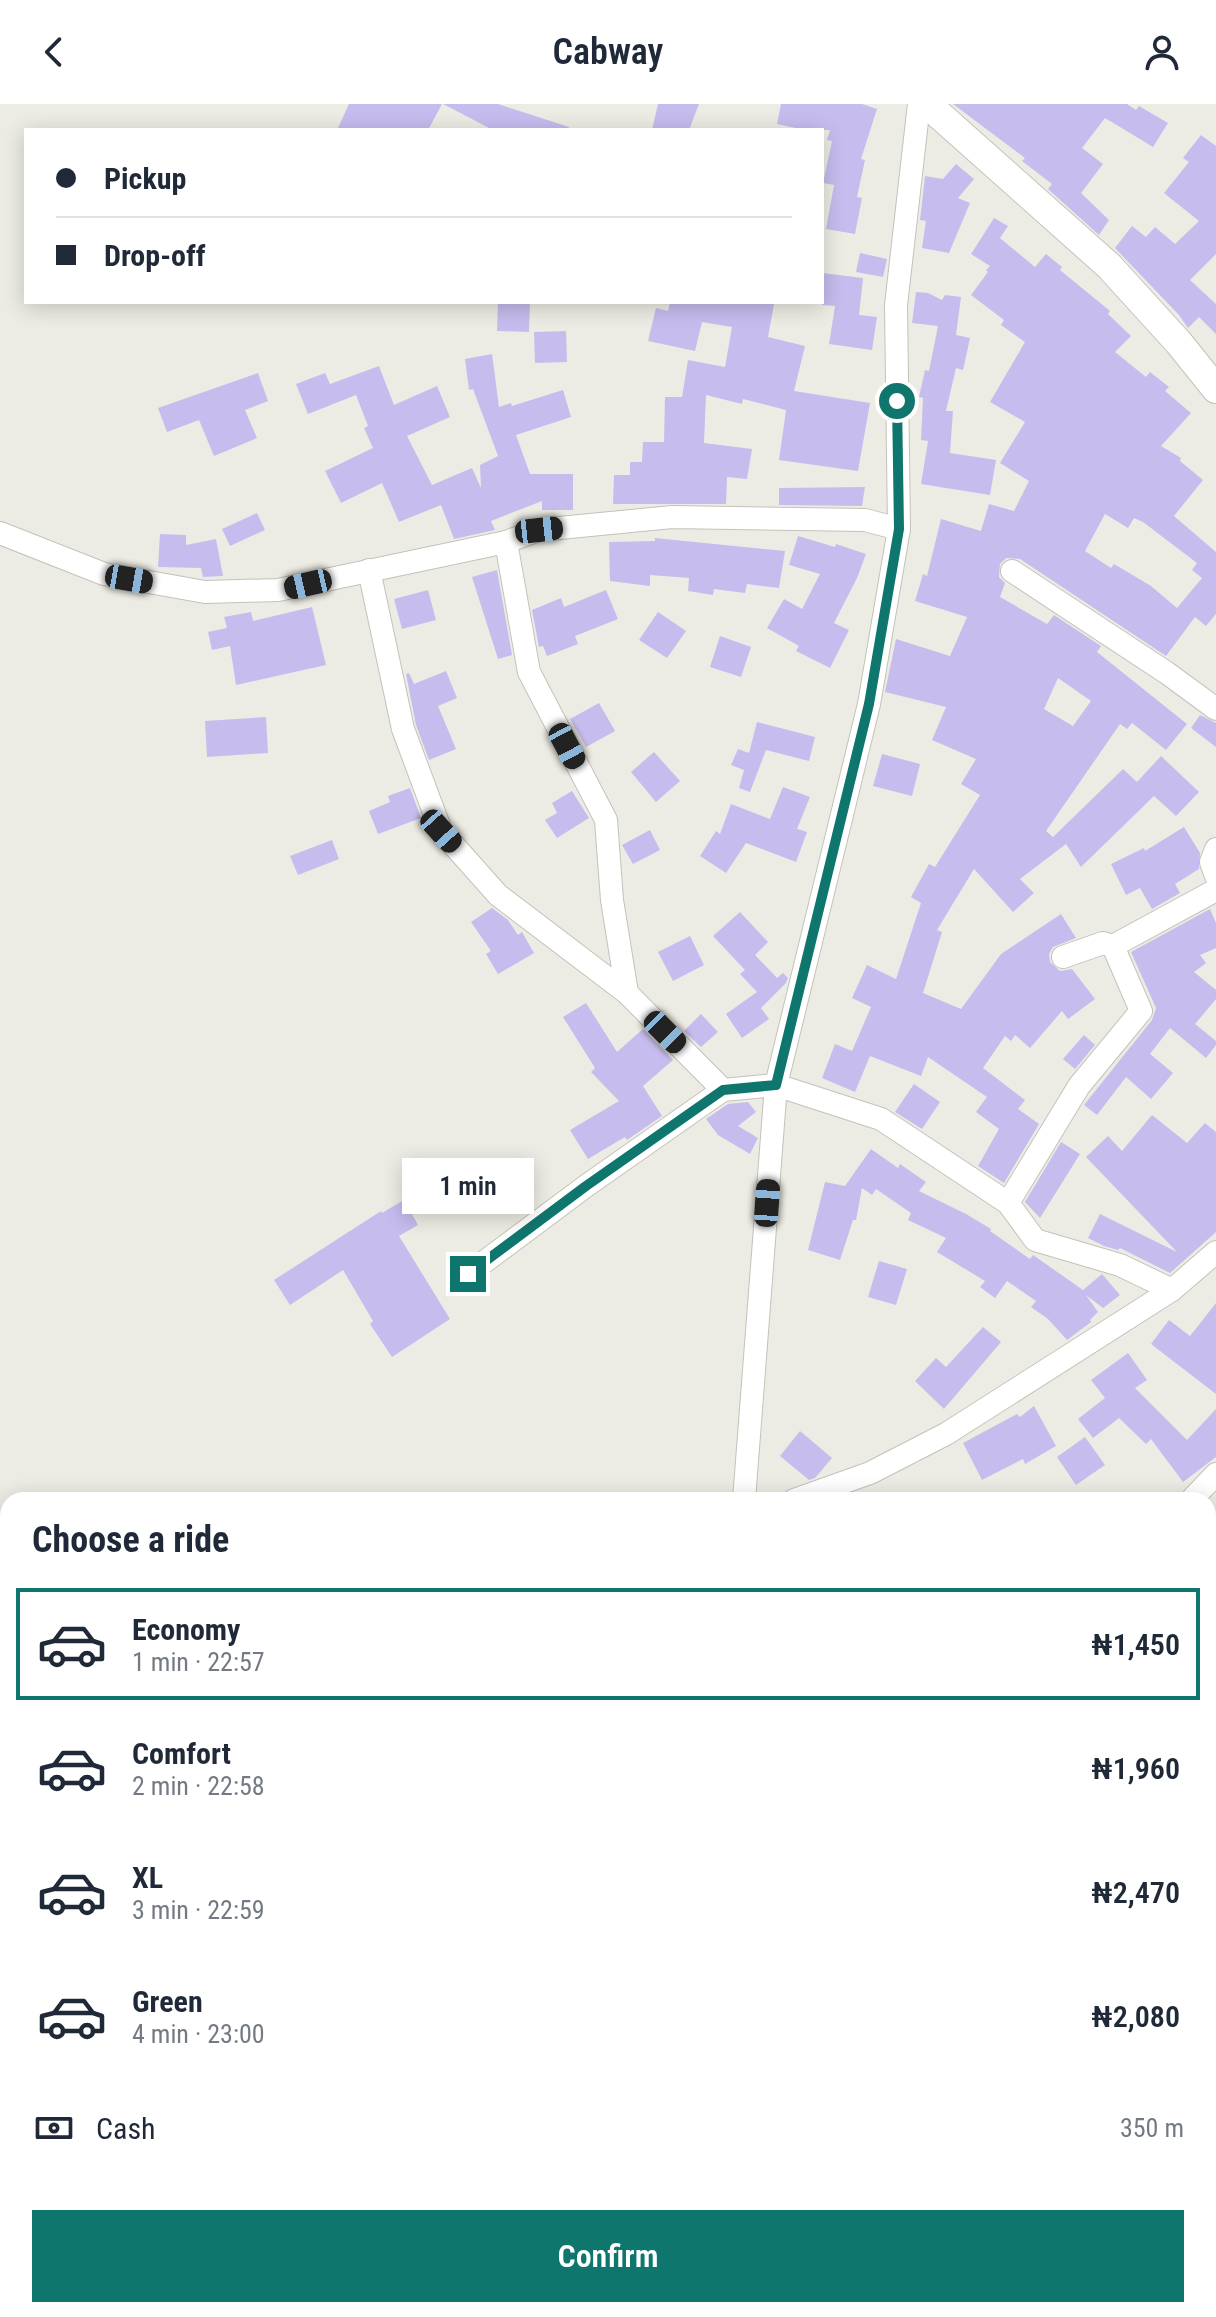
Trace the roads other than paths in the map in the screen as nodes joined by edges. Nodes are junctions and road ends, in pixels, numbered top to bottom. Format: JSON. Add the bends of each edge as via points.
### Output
{"nodes":[{"id":1,"x":919,"y":104,"type":"edge"},
{"id":2,"x":927,"y":104,"type":"edge"},
{"id":3,"x":1216,"y":389,"type":"edge"},
{"id":4,"x":899,"y":529,"type":"junction"},
{"id":5,"x":0,"y":533,"type":"edge"},
{"id":6,"x":506,"y":542,"type":"junction"},
{"id":7,"x":369,"y":570,"type":"junction"},
{"id":8,"x":1012,"y":571,"type":"dead end"},
{"id":9,"x":1216,"y":709,"type":"edge"},
{"id":10,"x":1216,"y":849,"type":"edge"},
{"id":11,"x":1216,"y":876,"type":"edge"},
{"id":12,"x":1216,"y":890,"type":"edge"},
{"id":13,"x":1113,"y":946,"type":"junction"},
{"id":14,"x":1063,"y":957,"type":"dead end"},
{"id":15,"x":627,"y":993,"type":"junction"},
{"id":16,"x":776,"y":1085,"type":"junction"},
{"id":17,"x":723,"y":1090,"type":"junction"},
{"id":18,"x":1008,"y":1203,"type":"junction"},
{"id":19,"x":1216,"y":1252,"type":"edge"},
{"id":20,"x":468,"y":1274,"type":"dead end"},
{"id":21,"x":1172,"y":1290,"type":"junction"},
{"id":22,"x":1216,"y":1474,"type":"edge"},
{"id":23,"x":745,"y":1492,"type":"edge"},
{"id":24,"x":817,"y":1492,"type":"edge"},
{"id":25,"x":1199,"y":1492,"type":"edge"}],
"edges":[{"from":1,"to":4,"type":"street","via":[[896,305]]},
{"from":2,"to":3,"type":"street","via":[[1109,266]]},
{"from":4,"to":6,"type":"street","via":[[865,520],[672,517],[539,530]]},
{"from":4,"to":16,"type":"street","via":[[869,704]]},
{"from":5,"to":7,"type":"street","via":[[104,574],[205,592],[278,590]]},
{"from":6,"to":7,"type":"street"},
{"from":6,"to":15,"type":"street","via":[[529,672],[606,820]]},
{"from":7,"to":15,"type":"street","via":[[403,729],[441,831],[498,895]]},
{"from":8,"to":9,"type":"street"},
{"from":10,"to":11,"type":"street","via":[[1211,862]]},
{"from":12,"to":13,"type":"street"},
{"from":13,"to":14,"type":"street","via":[[1103,943]]},
{"from":13,"to":18,"type":"street","via":[[1141,1011],[1079,1086]]},
{"from":15,"to":17,"type":"street"},
{"from":16,"to":17,"type":"street"},
{"from":16,"to":18,"type":"street","via":[[881,1119]]},
{"from":16,"to":23,"type":"street"},
{"from":17,"to":20,"type":"street"},
{"from":18,"to":21,"type":"street","via":[[1035,1240],[1120,1265]]},
{"from":19,"to":21,"type":"street"},
{"from":21,"to":24,"type":"street","via":[[946,1434],[870,1473]]},
{"from":22,"to":25,"type":"street"}]}
